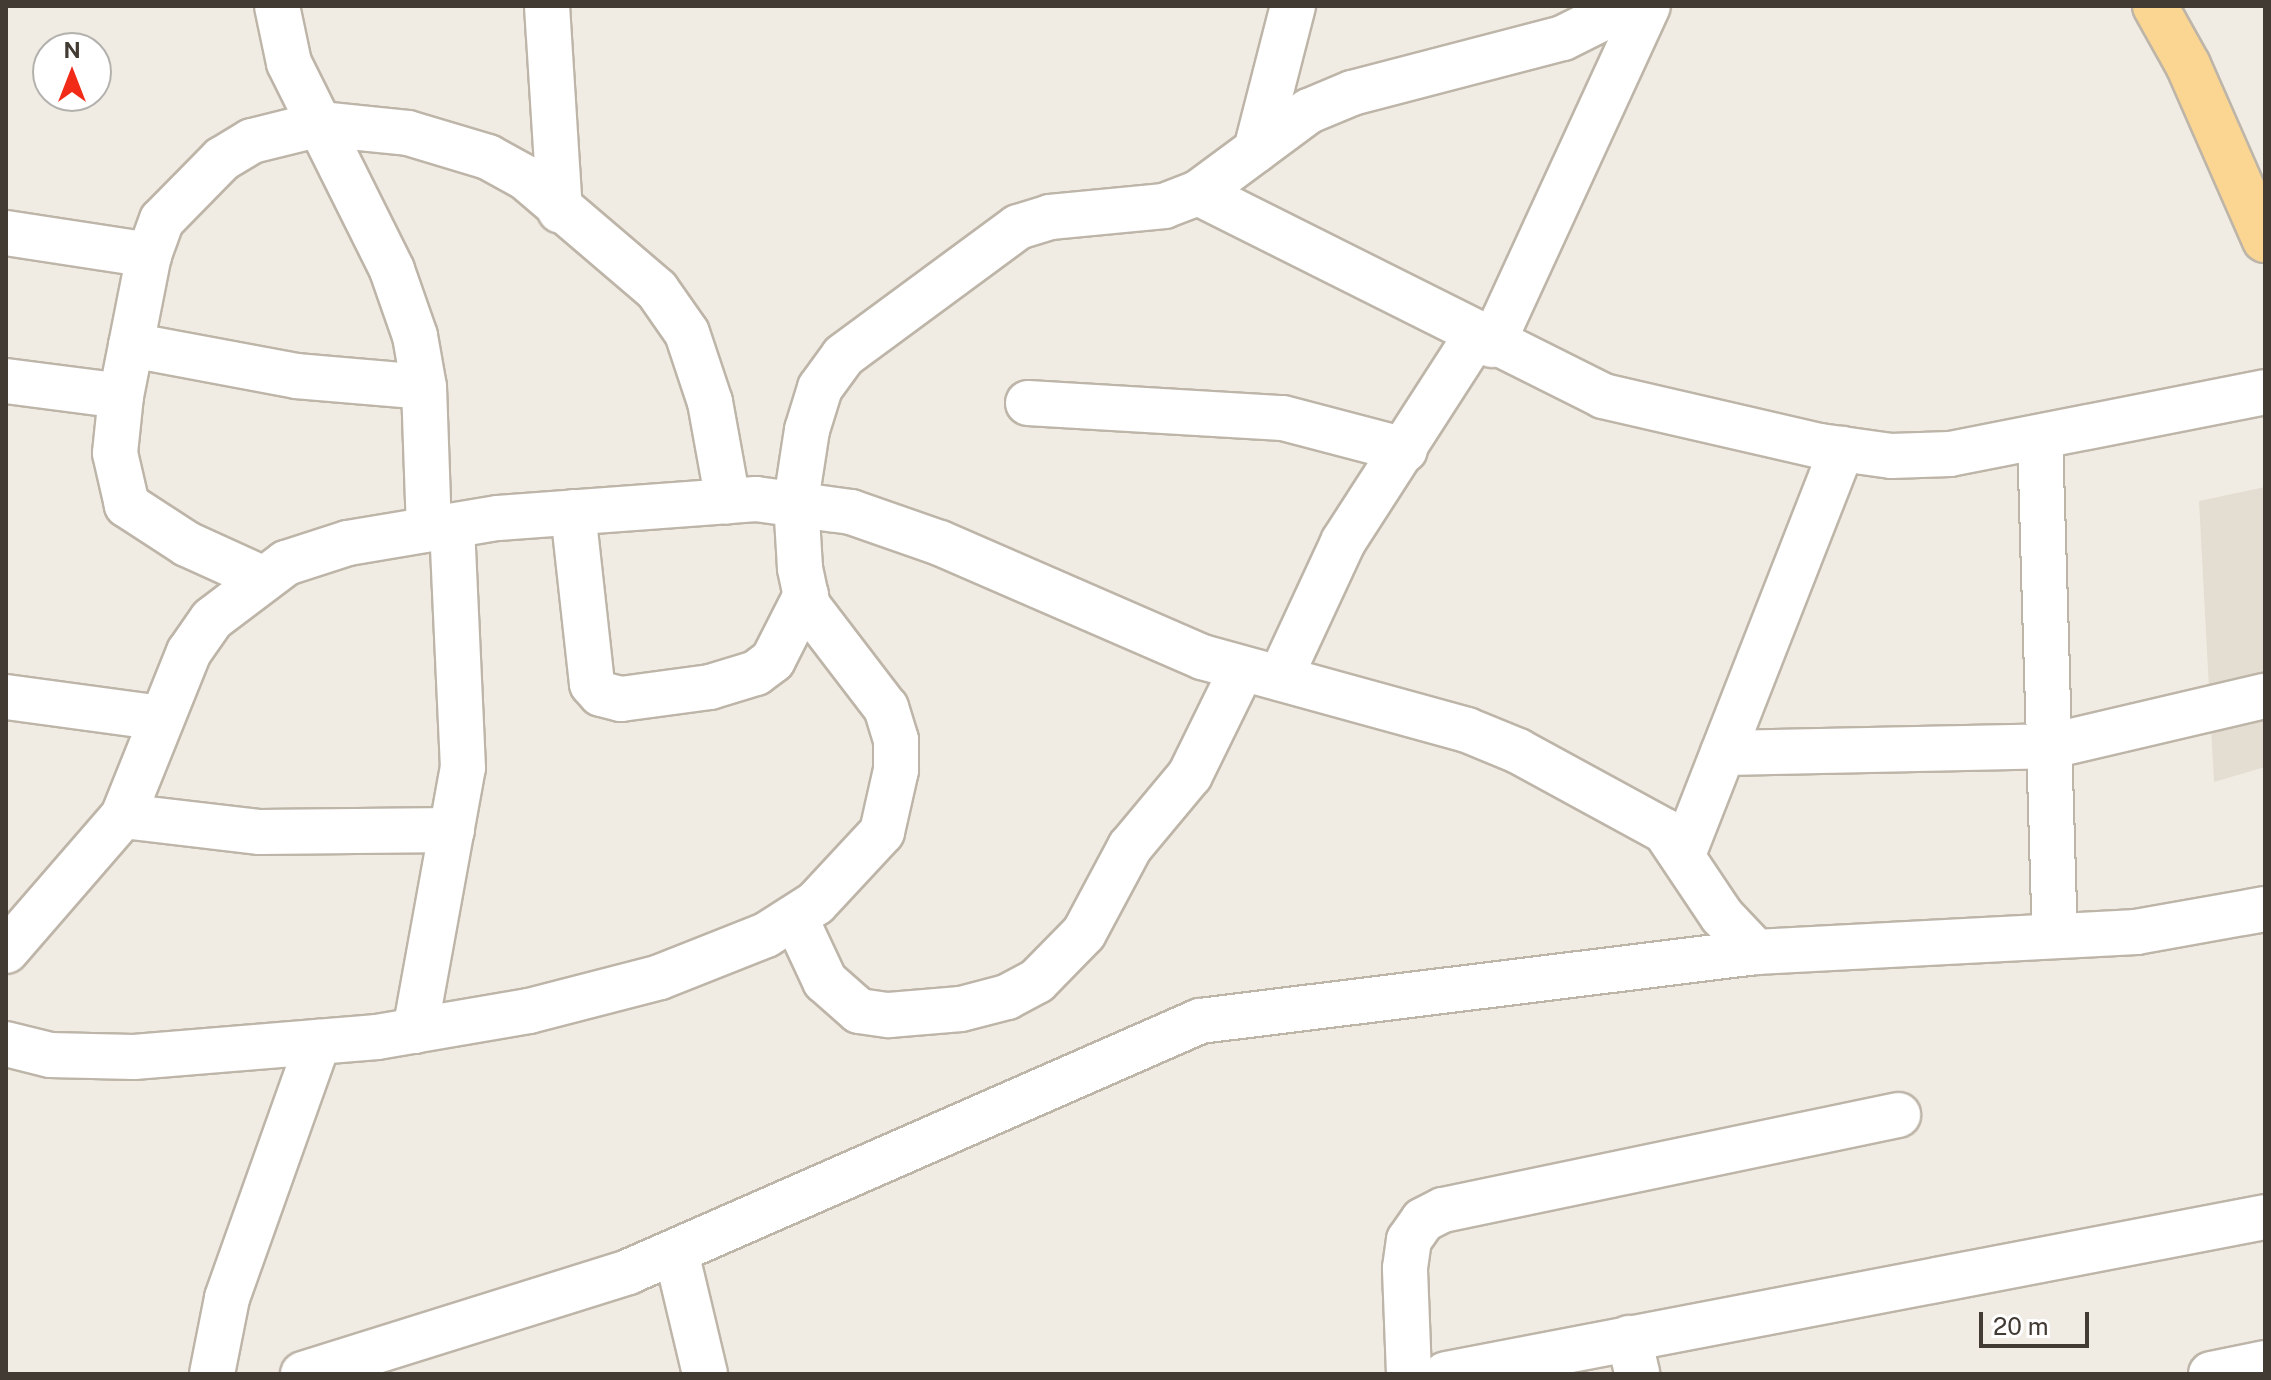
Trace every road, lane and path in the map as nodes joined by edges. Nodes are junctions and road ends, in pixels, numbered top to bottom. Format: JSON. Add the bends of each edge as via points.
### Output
{"nodes":[{"id":1,"x":277,"y":6,"type":"edge"},
{"id":2,"x":547,"y":6,"type":"edge"},
{"id":3,"x":1293,"y":6,"type":"edge"},
{"id":4,"x":1627,"y":6,"type":"edge"},
{"id":5,"x":1648,"y":6,"type":"edge"},
{"id":6,"x":2155,"y":6,"type":"edge"},
{"id":7,"x":320,"y":124,"type":"junction"},
{"id":8,"x":1256,"y":150,"type":"junction"},
{"id":9,"x":1198,"y":193,"type":"junction"},
{"id":10,"x":560,"y":211,"type":"junction"},
{"id":11,"x":6,"y":233,"type":"edge"},
{"id":12,"x":2265,"y":240,"type":"edge"},
{"id":13,"x":149,"y":255,"type":"junction"},
{"id":14,"x":1484,"y":341,"type":"junction"},
{"id":15,"x":131,"y":345,"type":"junction"},
{"id":16,"x":6,"y":381,"type":"edge"},
{"id":17,"x":424,"y":387,"type":"junction"},
{"id":18,"x":2265,"y":392,"type":"edge"},
{"id":19,"x":121,"y":396,"type":"junction"},
{"id":20,"x":1028,"y":403,"type":"dead end"},
{"id":21,"x":2040,"y":437,"type":"junction"},
{"id":22,"x":1842,"y":449,"type":"junction"},
{"id":23,"x":1405,"y":450,"type":"junction"},
{"id":24,"x":728,"y":501,"type":"junction"},
{"id":25,"x":796,"y":501,"type":"junction"},
{"id":26,"x":573,"y":512,"type":"junction"},
{"id":27,"x":440,"y":528,"type":"junction"},
{"id":28,"x":264,"y":579,"type":"junction"},
{"id":29,"x":806,"y":595,"type":"junction"},
{"id":30,"x":1261,"y":674,"type":"junction"},
{"id":31,"x":2265,"y":696,"type":"edge"},
{"id":32,"x":6,"y":697,"type":"edge"},
{"id":33,"x":162,"y":718,"type":"junction"},
{"id":34,"x":2051,"y":746,"type":"junction"},
{"id":35,"x":1723,"y":753,"type":"junction"},
{"id":36,"x":123,"y":816,"type":"junction"},
{"id":37,"x":452,"y":830,"type":"junction"},
{"id":38,"x":1684,"y":852,"type":"junction"},
{"id":39,"x":2265,"y":909,"type":"edge"},
{"id":40,"x":795,"y":917,"type":"junction"},
{"id":41,"x":2055,"y":936,"type":"junction"},
{"id":42,"x":6,"y":951,"type":"edge"},
{"id":43,"x":1756,"y":952,"type":"junction"},
{"id":44,"x":415,"y":1031,"type":"junction"},
{"id":45,"x":318,"y":1042,"type":"junction"},
{"id":46,"x":6,"y":1044,"type":"edge"},
{"id":47,"x":1898,"y":1115,"type":"dead end"},
{"id":48,"x":2265,"y":1217,"type":"edge"},
{"id":49,"x":676,"y":1252,"type":"junction"},
{"id":50,"x":1633,"y":1356,"type":"edge"},
{"id":51,"x":2265,"y":1363,"type":"edge"},
{"id":52,"x":212,"y":1374,"type":"edge"},
{"id":53,"x":303,"y":1374,"type":"edge"},
{"id":54,"x":705,"y":1374,"type":"edge"},
{"id":55,"x":1409,"y":1374,"type":"edge"},
{"id":56,"x":1446,"y":1374,"type":"edge"},
{"id":57,"x":2211,"y":1374,"type":"edge"}],
"edges":[{"from":1,"to":7,"type":"street","via":[[289,63]]},
{"from":2,"to":10,"type":"street"},
{"from":3,"to":8,"type":"street"},
{"from":4,"to":8,"type":"street","via":[[1563,38],[1352,93],[1309,111]]},
{"from":5,"to":14,"type":"street"},
{"from":6,"to":12,"type":"main road","via":[[2188,65]]},
{"from":7,"to":10,"type":"street","via":[[408,133],[488,157],[526,178]]},
{"from":7,"to":13,"type":"street","via":[[252,141],[222,159],[162,220]]},
{"from":7,"to":17,"type":"street","via":[[392,270]]},
{"from":8,"to":9,"type":"street"},
{"from":9,"to":14,"type":"street"},
{"from":9,"to":25,"type":"street","via":[[1164,206],[1029,224],[952,272],[843,356],[820,388]]},
{"from":10,"to":24,"type":"street","via":[[675,311],[710,402]]},
{"from":11,"to":13,"type":"street"},
{"from":13,"to":15,"type":"street"},
{"from":14,"to":22,"type":"street","via":[[1603,396],[1664,414]]},
{"from":14,"to":23,"type":"street"},
{"from":15,"to":17,"type":"street","via":[[296,376]]},
{"from":15,"to":19,"type":"street"},
{"from":16,"to":19,"type":"street"},
{"from":17,"to":27,"type":"street"},
{"from":18,"to":21,"type":"street"},
{"from":19,"to":28,"type":"street","via":[[115,453],[127,505],[187,544]]},
{"from":20,"to":23,"type":"street","via":[[1283,418]]},
{"from":21,"to":22,"type":"street","via":[[1950,454],[1891,456]]},
{"from":21,"to":34,"type":"street"},
{"from":22,"to":35,"type":"street"},
{"from":23,"to":30,"type":"street"},
{"from":24,"to":25,"type":"street"},
{"from":24,"to":26,"type":"street"},
{"from":25,"to":29,"type":"street"},
{"from":25,"to":30,"type":"street","via":[[851,512],[940,543]]},
{"from":26,"to":27,"type":"street"},
{"from":26,"to":29,"type":"street","via":[[592,684],[601,694],[621,699],[710,687],[756,673],[773,660]]},
{"from":27,"to":28,"type":"street","via":[[348,543],[286,563]]},
{"from":27,"to":37,"type":"street","via":[[463,768]]},
{"from":28,"to":33,"type":"street","via":[[212,619],[189,652]]},
{"from":29,"to":40,"type":"street","via":[[822,628],[886,708],[896,740],[896,770],[882,832],[862,860]]},
{"from":30,"to":38,"type":"street","via":[[1467,730],[1518,751],[1665,831]]},
{"from":30,"to":40,"type":"street","via":[[1190,775],[1130,847],[1084,933],[1037,981],[1007,997],[961,1009],[889,1015],[859,1011],[825,981]]},
{"from":31,"to":34,"type":"street"},
{"from":32,"to":33,"type":"street"},
{"from":33,"to":36,"type":"street"},
{"from":34,"to":35,"type":"street"},
{"from":34,"to":41,"type":"street"},
{"from":35,"to":38,"type":"street"},
{"from":36,"to":37,"type":"street","via":[[260,832]]},
{"from":36,"to":42,"type":"street"},
{"from":37,"to":44,"type":"street"},
{"from":38,"to":43,"type":"street","via":[[1722,916]]},
{"from":39,"to":41,"type":"street","via":[[2136,932]]},
{"from":40,"to":44,"type":"street","via":[[766,935],[660,977],[529,1011]]},
{"from":41,"to":43,"type":"street"},
{"from":43,"to":49,"type":"street","via":[[1200,1021]]},
{"from":44,"to":45,"type":"street"},
{"from":45,"to":46,"type":"street","via":[[134,1057],[50,1055]]},
{"from":45,"to":52,"type":"street","via":[[227,1298]]},
{"from":47,"to":55,"type":"street","via":[[1443,1210],[1423,1220],[1409,1240],[1405,1268]]},
{"from":48,"to":50,"type":"street"},
{"from":49,"to":53,"type":"street","via":[[365,1359]]},
{"from":49,"to":54,"type":"street"},
{"from":50,"to":56,"type":"street"},
{"from":51,"to":57,"type":"street"}]}
